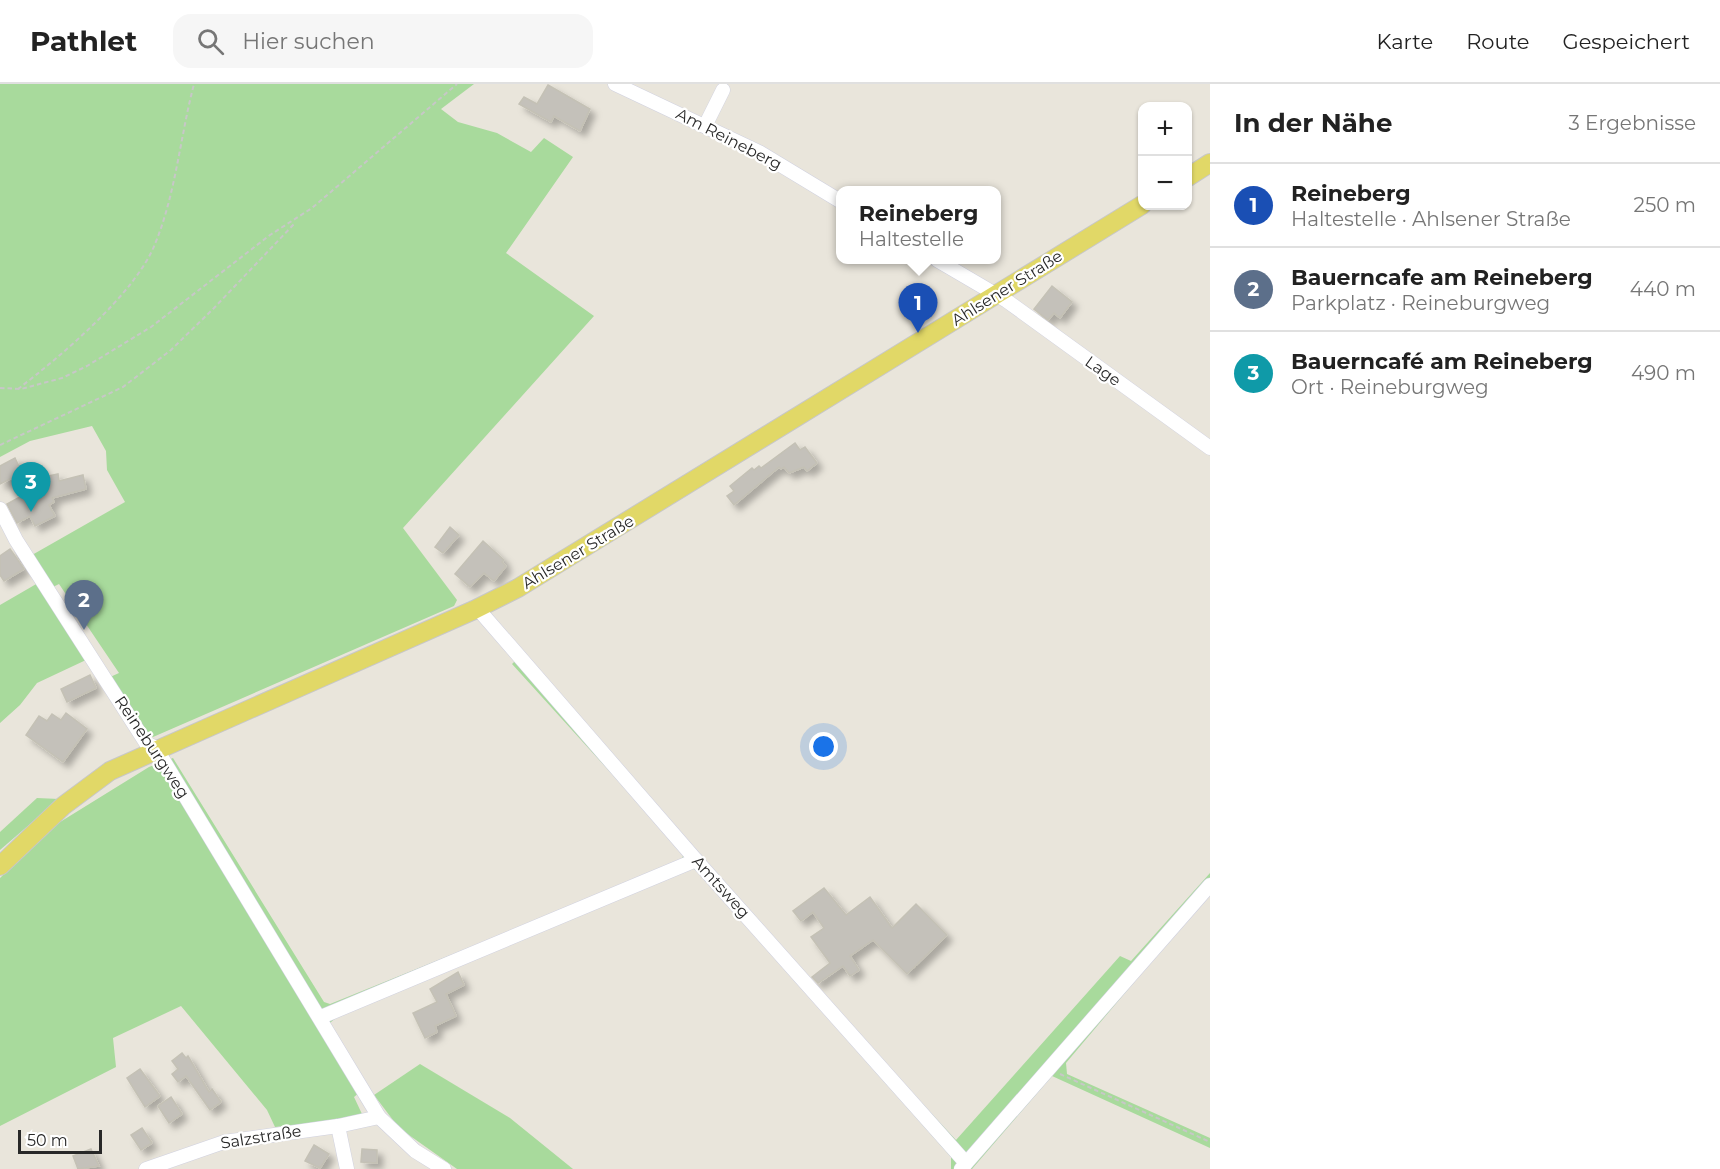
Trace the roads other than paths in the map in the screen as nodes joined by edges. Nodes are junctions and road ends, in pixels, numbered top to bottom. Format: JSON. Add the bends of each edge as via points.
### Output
{"nodes":[{"id":1,"x":615,"y":84,"type":"edge"},
{"id":2,"x":723,"y":90,"type":"dead end"},
{"id":3,"x":705,"y":126,"type":"junction"},
{"id":4,"x":1210,"y":163,"type":"edge"},
{"id":5,"x":1192,"y":174,"type":"edge"},
{"id":6,"x":836,"y":199,"type":"edge"},
{"id":7,"x":1138,"y":208,"type":"edge"},
{"id":8,"x":944,"y":264,"type":"edge"},
{"id":9,"x":996,"y":294,"type":"junction"},
{"id":10,"x":1210,"y":448,"type":"edge"},
{"id":11,"x":0,"y":509,"type":"edge"},
{"id":12,"x":478,"y":609,"type":"junction"},
{"id":13,"x":156,"y":748,"type":"junction"},
{"id":14,"x":696,"y":860,"type":"junction"},
{"id":15,"x":0,"y":866,"type":"edge"},
{"id":16,"x":1210,"y":885,"type":"edge"},
{"id":17,"x":321,"y":1017,"type":"junction"},
{"id":18,"x":380,"y":1117,"type":"junction"},
{"id":19,"x":338,"y":1126,"type":"junction"},
{"id":20,"x":964,"y":1166,"type":"edge"},
{"id":21,"x":146,"y":1169,"type":"edge"},
{"id":22,"x":347,"y":1169,"type":"edge"},
{"id":23,"x":444,"y":1169,"type":"edge"}],
"edges":[{"from":1,"to":3,"type":"street","name":"Am Reineberg"},
{"from":2,"to":3,"type":"street"},
{"from":3,"to":6,"type":"street","name":"Am Reineberg","via":[[759,152]]},
{"from":4,"to":5,"type":"main road"},
{"from":7,"to":9,"type":"main road","name":"Ahlsener Straße"},
{"from":8,"to":9,"type":"street"},
{"from":9,"to":10,"type":"street","name":"Lage"},
{"from":9,"to":12,"type":"main road","name":"Ahlsener Straße","via":[[565,561]]},
{"from":11,"to":13,"type":"street","name":"Reineburgweg","via":[[140,733]]},
{"from":12,"to":13,"type":"main road","name":"Ahlsener Straße"},
{"from":12,"to":14,"type":"street","name":"Amtsweg"},
{"from":13,"to":15,"type":"main road","name":"Ahlsener Straße","via":[[110,771],[82,792]]},
{"from":13,"to":17,"type":"street","name":"Reineburgweg"},
{"from":14,"to":17,"type":"street"},
{"from":14,"to":20,"type":"street","name":"Amtsweg"},
{"from":16,"to":20,"type":"street","name":"Amtsweg"},
{"from":17,"to":18,"type":"street","name":"Reineburgweg"},
{"from":18,"to":19,"type":"street","name":"Salzstraße"},
{"from":18,"to":23,"type":"street","name":"Reineburgweg","via":[[415,1151]]},
{"from":19,"to":21,"type":"street","name":"Salzstraße","via":[[224,1142]]},
{"from":19,"to":22,"type":"street"}]}
